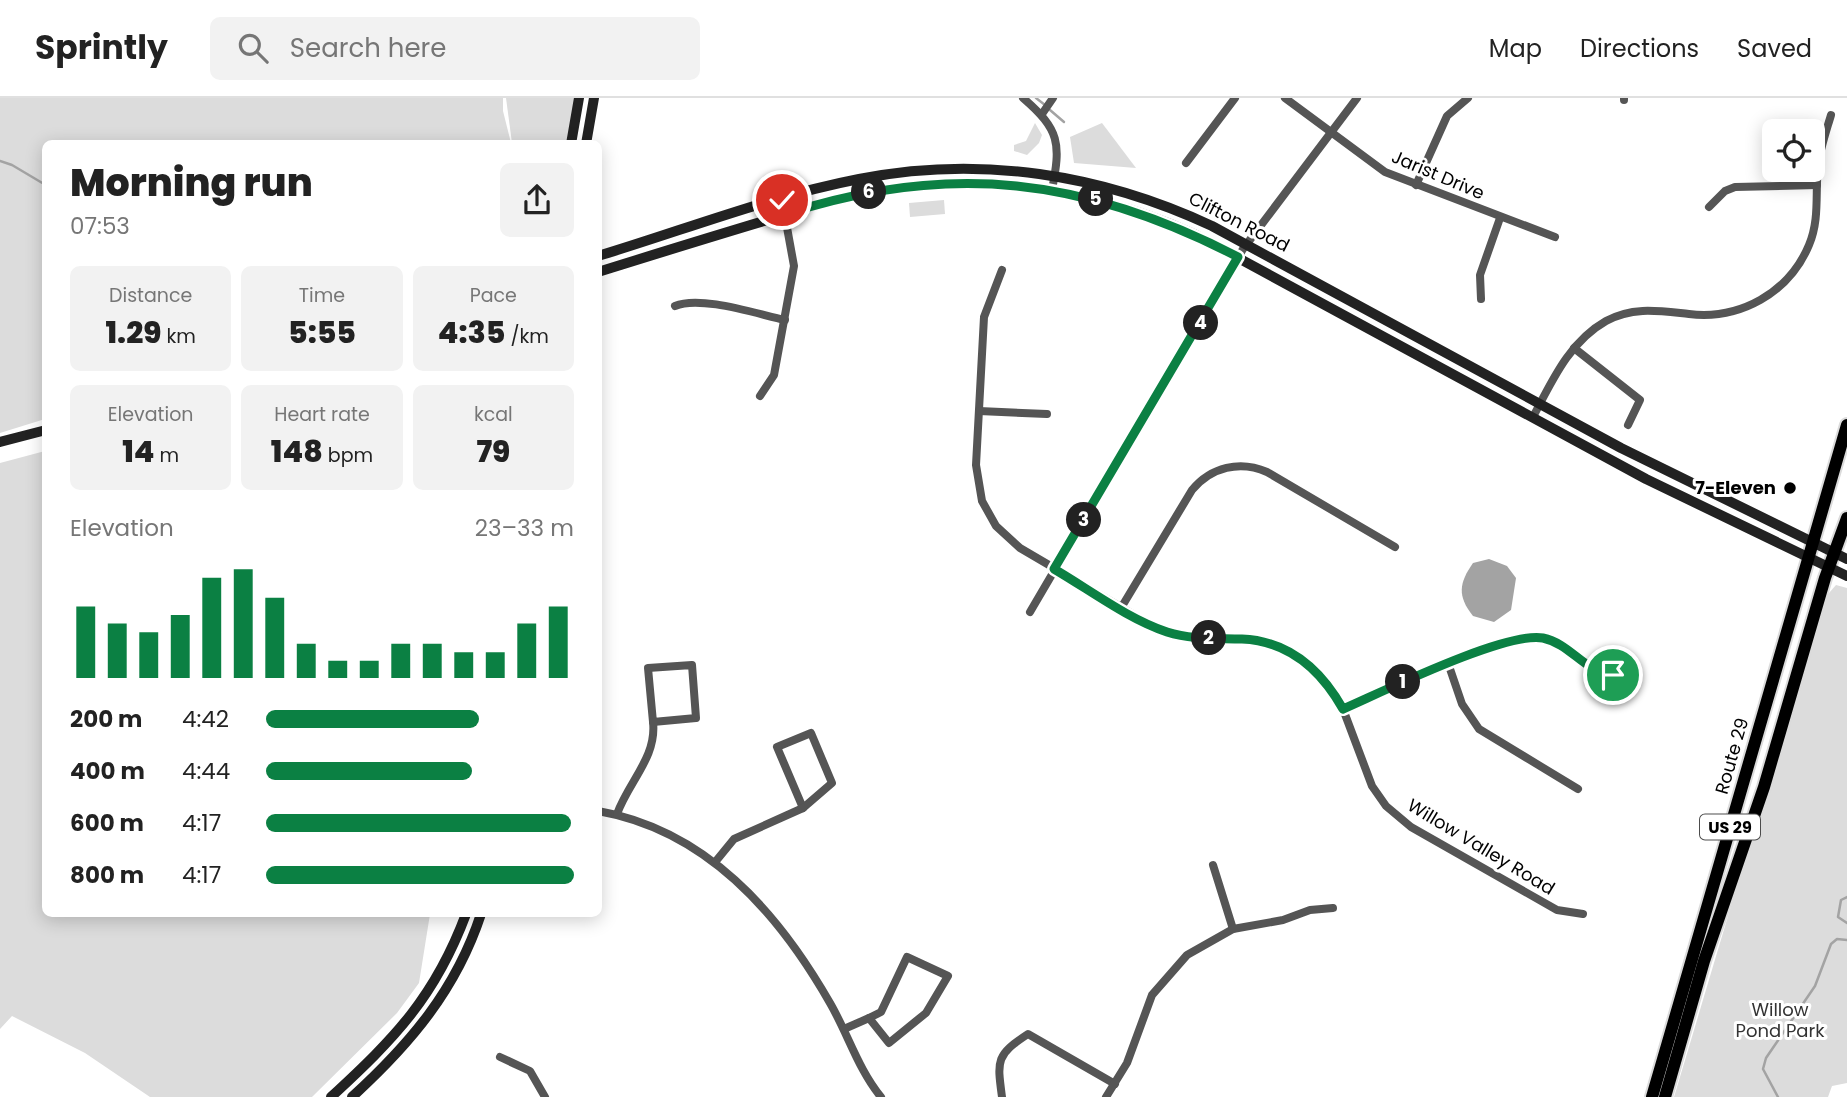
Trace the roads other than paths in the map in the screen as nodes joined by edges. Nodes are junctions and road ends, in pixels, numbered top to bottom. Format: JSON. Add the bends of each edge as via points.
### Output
{"nodes":[{"id":1,"x":579,"y":98,"type":"edge"},
{"id":2,"x":594,"y":98,"type":"edge"},
{"id":3,"x":1023,"y":98,"type":"edge"},
{"id":4,"x":1053,"y":98,"type":"edge"},
{"id":5,"x":1236,"y":98,"type":"edge"},
{"id":6,"x":1285,"y":98,"type":"edge"},
{"id":7,"x":1357,"y":98,"type":"edge"},
{"id":8,"x":1468,"y":98,"type":"edge"},
{"id":9,"x":1042,"y":114,"type":"junction"},
{"id":10,"x":1830,"y":115,"type":"dead end"},
{"id":11,"x":1331,"y":132,"type":"junction"},
{"id":12,"x":572,"y":140,"type":"edge"},
{"id":13,"x":587,"y":140,"type":"edge"},
{"id":14,"x":1186,"y":163,"type":"dead end"},
{"id":15,"x":1055,"y":175,"type":"junction"},
{"id":16,"x":1817,"y":185,"type":"junction"},
{"id":17,"x":1416,"y":186,"type":"junction"},
{"id":18,"x":1052,"y":190,"type":"junction"},
{"id":19,"x":782,"y":200,"type":"junction"},
{"id":20,"x":1709,"y":207,"type":"dead end"},
{"id":21,"x":786,"y":214,"type":"junction"},
{"id":22,"x":1500,"y":218,"type":"junction"},
{"id":23,"x":1555,"y":237,"type":"dead end"},
{"id":24,"x":1246,"y":244,"type":"junction"},
{"id":25,"x":602,"y":253,"type":"edge"},
{"id":26,"x":1238,"y":257,"type":"junction"},
{"id":27,"x":1002,"y":270,"type":"dead end"},
{"id":28,"x":602,"y":271,"type":"edge"},
{"id":29,"x":1481,"y":299,"type":"dead end"},
{"id":30,"x":675,"y":306,"type":"dead end"},
{"id":31,"x":785,"y":320,"type":"junction"},
{"id":32,"x":1574,"y":348,"type":"junction"},
{"id":33,"x":760,"y":396,"type":"dead end"},
{"id":34,"x":1540,"y":404,"type":"junction"},
{"id":35,"x":979,"y":411,"type":"junction"},
{"id":36,"x":1047,"y":414,"type":"dead end"},
{"id":37,"x":1533,"y":417,"type":"junction"},
{"id":38,"x":1628,"y":425,"type":"dead end"},
{"id":39,"x":1847,"y":425,"type":"edge"},
{"id":40,"x":42,"y":431,"type":"edge"},
{"id":41,"x":0,"y":442,"type":"edge"},
{"id":42,"x":1847,"y":518,"type":"edge"},
{"id":43,"x":1812,"y":542,"type":"junction"},
{"id":44,"x":1395,"y":547,"type":"dead end"},
{"id":45,"x":1834,"y":554,"type":"junction"},
{"id":46,"x":1808,"y":557,"type":"junction"},
{"id":47,"x":1847,"y":559,"type":"edge"},
{"id":48,"x":1829,"y":567,"type":"junction"},
{"id":49,"x":1054,"y":569,"type":"junction"},
{"id":50,"x":1847,"y":576,"type":"edge"},
{"id":51,"x":1121,"y":608,"type":"junction"},
{"id":52,"x":1030,"y":612,"type":"dead end"},
{"id":53,"x":1448,"y":663,"type":"junction"},
{"id":54,"x":1613,"y":675,"type":"dead end"},
{"id":55,"x":1343,"y":709,"type":"junction"},
{"id":56,"x":653,"y":722,"type":"junction"},
{"id":57,"x":1578,"y":789,"type":"dead end"},
{"id":58,"x":803,"y":808,"type":"junction"},
{"id":59,"x":602,"y":812,"type":"edge"},
{"id":60,"x":617,"y":814,"type":"junction"},
{"id":61,"x":716,"y":861,"type":"junction"},
{"id":62,"x":1213,"y":865,"type":"dead end"},
{"id":63,"x":1333,"y":908,"type":"dead end"},
{"id":64,"x":1583,"y":914,"type":"dead end"},
{"id":65,"x":465,"y":917,"type":"edge"},
{"id":66,"x":480,"y":917,"type":"edge"},
{"id":67,"x":1233,"y":929,"type":"junction"},
{"id":68,"x":869,"y":1018,"type":"junction"},
{"id":69,"x":844,"y":1029,"type":"junction"},
{"id":70,"x":500,"y":1057,"type":"dead end"},
{"id":71,"x":1115,"y":1084,"type":"junction"},
{"id":72,"x":331,"y":1097,"type":"edge"},
{"id":73,"x":352,"y":1097,"type":"edge"},
{"id":74,"x":545,"y":1097,"type":"edge"},
{"id":75,"x":881,"y":1097,"type":"edge"},
{"id":76,"x":1002,"y":1097,"type":"edge"},
{"id":77,"x":1106,"y":1097,"type":"edge"},
{"id":78,"x":1652,"y":1097,"type":"edge"},
{"id":79,"x":1665,"y":1097,"type":"edge"}],
"edges":[{"from":1,"to":12,"type":"main road"},
{"from":2,"to":13,"type":"main road"},
{"from":3,"to":9,"type":"street"},
{"from":4,"to":9,"type":"street"},
{"from":5,"to":14,"type":"street"},
{"from":6,"to":11,"type":"street","name":"Jarist Drive"},
{"from":7,"to":11,"type":"street"},
{"from":8,"to":17,"type":"street","via":[[1455,107],[1437,134]]},
{"from":9,"to":15,"type":"street","via":[[1056,134]]},
{"from":10,"to":16,"type":"street"},
{"from":11,"to":17,"type":"street","name":"Jarist Drive","via":[[1385,172]]},
{"from":11,"to":24,"type":"street"},
{"from":15,"to":18,"type":"street"},
{"from":15,"to":19,"type":"main road","name":"Clifton Road","via":[[988,169],[918,171],[859,179]]},
{"from":15,"to":24,"type":"main road","name":"Clifton Road","via":[[1165,205]]},
{"from":16,"to":20,"type":"street","via":[[1735,187]]},
{"from":16,"to":32,"type":"street","via":[[1817,215],[1810,244],[1794,272],[1769,295],[1737,312],[1714,315],[1636,311],[1608,320]]},
{"from":17,"to":22,"type":"street","name":"Jarist Drive"},
{"from":18,"to":21,"type":"main road","name":"Clifton Road","via":[[988,183],[935,184],[877,190]]},
{"from":18,"to":26,"type":"main road","name":"Clifton Road","via":[[1144,214]]},
{"from":19,"to":21,"type":"street"},
{"from":19,"to":25,"type":"main road","name":"Clifton Road"},
{"from":21,"to":28,"type":"main road","name":"Clifton Road"},
{"from":21,"to":31,"type":"street","via":[[794,266]]},
{"from":22,"to":23,"type":"street","name":"Jarist Drive"},
{"from":22,"to":29,"type":"street","via":[[1480,275]]},
{"from":24,"to":26,"type":"street"},
{"from":24,"to":34,"type":"main road","name":"Clifton Road"},
{"from":26,"to":37,"type":"main road","name":"Clifton Road"},
{"from":26,"to":49,"type":"street"},
{"from":27,"to":35,"type":"street","name":"Willow Valley Road","via":[[984,317]]},
{"from":30,"to":31,"type":"street","via":[[699,303]]},
{"from":31,"to":33,"type":"street","via":[[774,375]]},
{"from":32,"to":34,"type":"street"},
{"from":32,"to":38,"type":"street","via":[[1640,400]]},
{"from":34,"to":37,"type":"street"},
{"from":34,"to":43,"type":"main road","name":"Clifton Road"},
{"from":35,"to":36,"type":"street"},
{"from":35,"to":49,"type":"street","name":"Willow Valley Road","via":[[976,473],[985,509],[1009,540]]},
{"from":37,"to":46,"type":"main road","name":"Clifton Road","via":[[1646,479]]},
{"from":39,"to":43,"type":"main road","name":"Route 29","number":"US 29"},
{"from":40,"to":41,"type":"main road"},
{"from":42,"to":45,"type":"main road","number":"US 29"},
{"from":43,"to":45,"type":"main road","name":"Clifton Road"},
{"from":43,"to":46,"type":"main road","name":"Route 29","number":"US 29"},
{"from":44,"to":51,"type":"street","via":[[1267,472],[1227,467],[1208,475],[1192,490]]},
{"from":45,"to":47,"type":"main road","name":"Clifton Road"},
{"from":45,"to":48,"type":"main road","number":"US 29"},
{"from":46,"to":48,"type":"main road","name":"Clifton Road"},
{"from":46,"to":78,"type":"main road","name":"Route 29","number":"US 29"},
{"from":48,"to":50,"type":"main road","name":"Clifton Road"},
{"from":48,"to":79,"type":"main road","number":"US 29"},
{"from":49,"to":51,"type":"street","name":"Willow Valley Road"},
{"from":49,"to":52,"type":"street"},
{"from":51,"to":55,"type":"street","name":"Willow Valley Road","via":[[1177,635],[1254,640],[1295,654],[1325,680]]},
{"from":53,"to":54,"type":"street","via":[[1519,638],[1540,637],[1556,642],[1588,667]]},
{"from":53,"to":55,"type":"street"},
{"from":53,"to":57,"type":"street","via":[[1462,704],[1479,729]]},
{"from":55,"to":64,"type":"street","name":"Willow Valley Road","via":[[1367,778],[1394,813],[1557,911]]},
{"from":56,"to":56,"type":"street","via":[[696,718],[692,665],[648,668]]},
{"from":56,"to":60,"type":"street","via":[[654,745],[625,791]]},
{"from":58,"to":58,"type":"street","via":[[777,747],[811,733],[832,783]]},
{"from":58,"to":61,"type":"street","via":[[734,839]]},
{"from":59,"to":60,"type":"street"},
{"from":60,"to":61,"type":"street","via":[[662,830]]},
{"from":61,"to":69,"type":"street","via":[[771,916],[814,976]]},
{"from":62,"to":67,"type":"street"},
{"from":63,"to":67,"type":"street"},
{"from":65,"to":72,"type":"main road","via":[[421,1004],[387,1046]]},
{"from":66,"to":73,"type":"main road","via":[[438,1005],[402,1050]]},
{"from":67,"to":71,"type":"street","via":[[1187,955],[1161,982]]},
{"from":68,"to":68,"type":"street","via":[[889,1043],[926,1013],[948,976],[907,957],[881,1012]]},
{"from":68,"to":69,"type":"street"},
{"from":69,"to":75,"type":"street","via":[[866,1077]]},
{"from":70,"to":74,"type":"street","via":[[530,1071]]},
{"from":71,"to":76,"type":"street","via":[[1028,1034],[1002,1054],[998,1068]]},
{"from":71,"to":77,"type":"street"}]}
